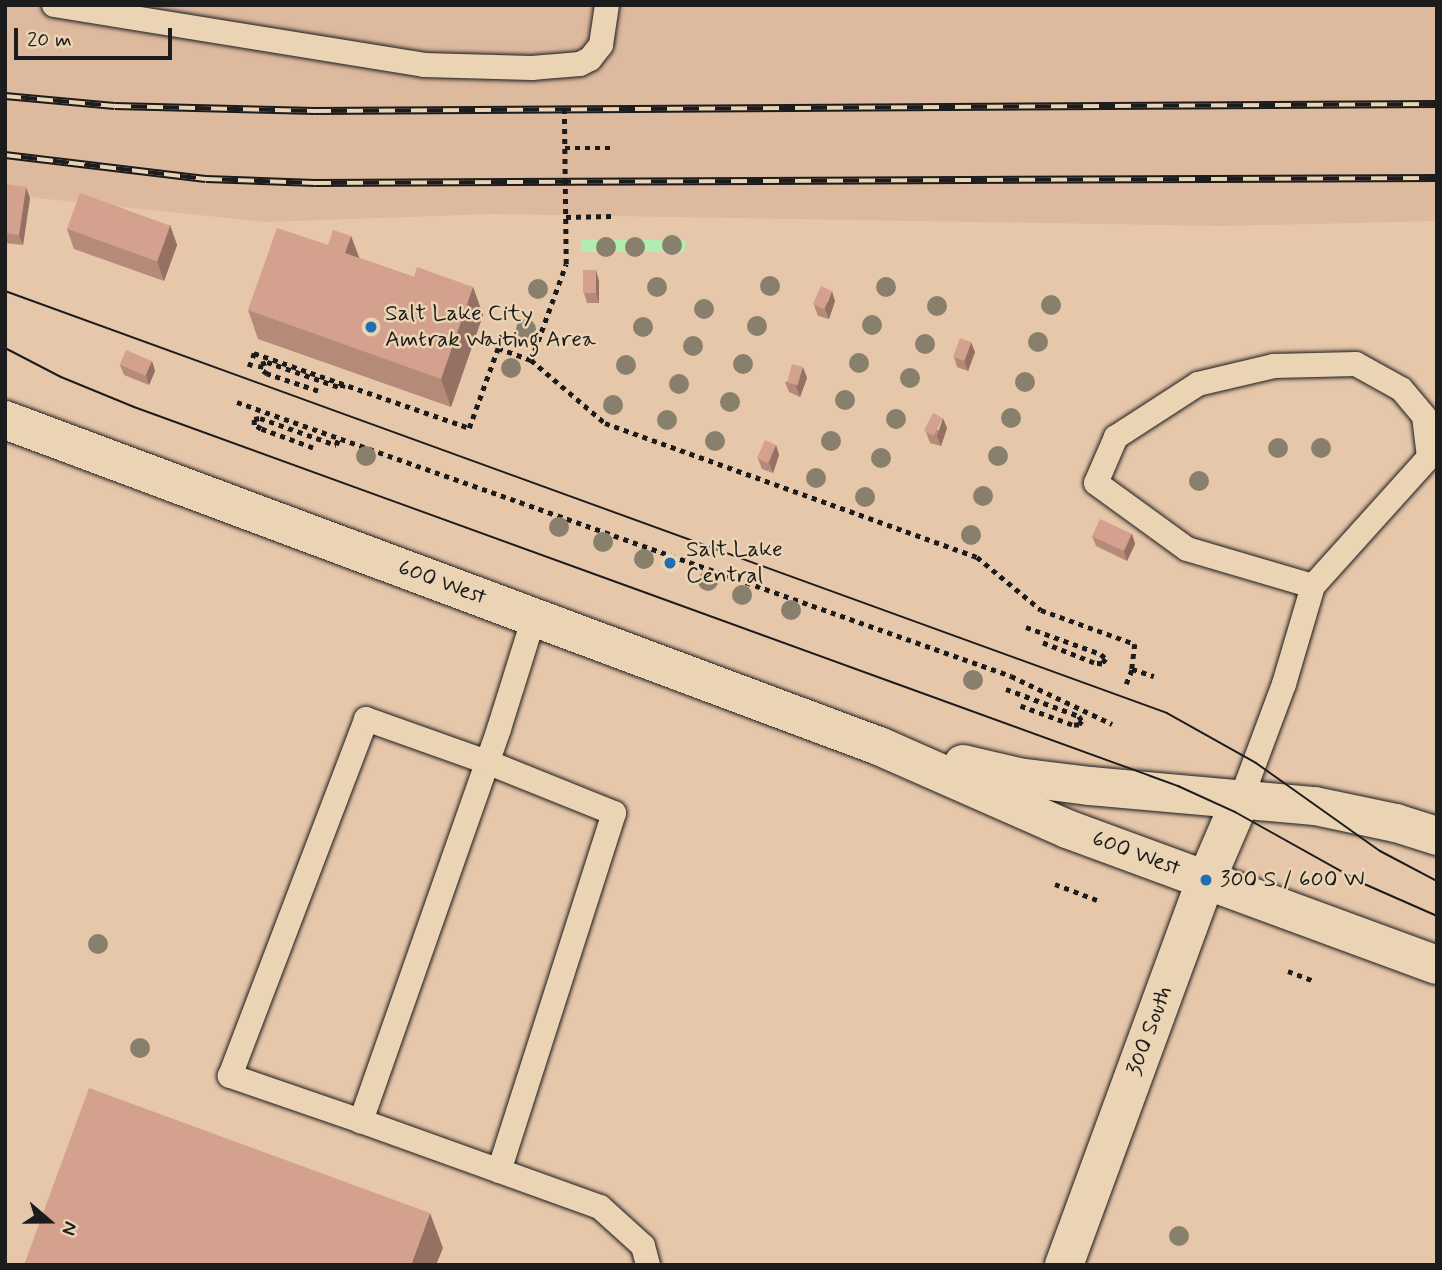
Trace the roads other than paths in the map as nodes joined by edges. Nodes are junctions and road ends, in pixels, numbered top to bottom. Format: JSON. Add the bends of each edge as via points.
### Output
{"nodes":[{"id":1,"x":54,"y":5,"type":"edge"},
{"id":2,"x":607,"y":5,"type":"edge"},
{"id":3,"x":5,"y":420,"type":"edge"},
{"id":4,"x":1313,"y":586,"type":"junction"},
{"id":5,"x":534,"y":617,"type":"junction"},
{"id":6,"x":879,"y":746,"type":"junction"},
{"id":7,"x":487,"y":762,"type":"junction"},
{"id":8,"x":1241,"y":799,"type":"junction"},
{"id":9,"x":1437,"y":836,"type":"edge"},
{"id":10,"x":1206,"y":880,"type":"junction"},
{"id":11,"x":1437,"y":965,"type":"edge"},
{"id":12,"x":362,"y":1121,"type":"junction"},
{"id":13,"x":499,"y":1171,"type":"junction"},
{"id":14,"x":648,"y":1265,"type":"edge"},
{"id":15,"x":1064,"y":1265,"type":"edge"}],
"edges":[{"from":1,"to":2,"type":"lane","via":[[424,65],[564,67],[580,64],[597,52]]},
{"from":3,"to":5,"type":"street","name":"600 West"},
{"from":4,"to":4,"type":"lane","via":[[1429,457],[1424,416],[1401,389],[1356,365],[1274,366],[1198,384],[1116,437],[1097,483],[1187,549]]},
{"from":4,"to":8,"type":"lane","via":[[1284,684]]},
{"from":5,"to":6,"type":"street","name":"600 West"},
{"from":5,"to":7,"type":"lane"},
{"from":6,"to":8,"type":"street","name":"600 West","via":[[1018,776]]},
{"from":6,"to":10,"type":"street","name":"600 West","via":[[1067,829]]},
{"from":7,"to":12,"type":"lane"},
{"from":7,"to":12,"type":"lane","via":[[366,719],[230,1076]]},
{"from":7,"to":13,"type":"lane","via":[[614,813]]},
{"from":8,"to":9,"type":"street","name":"600 West","via":[[1315,806]]},
{"from":8,"to":10,"type":"street","name":"300 South"},
{"from":10,"to":11,"type":"street","name":"600 West"},
{"from":10,"to":15,"type":"street","name":"300 South"},
{"from":12,"to":13,"type":"lane"},
{"from":13,"to":14,"type":"lane","via":[[600,1208],[643,1246]]}]}
